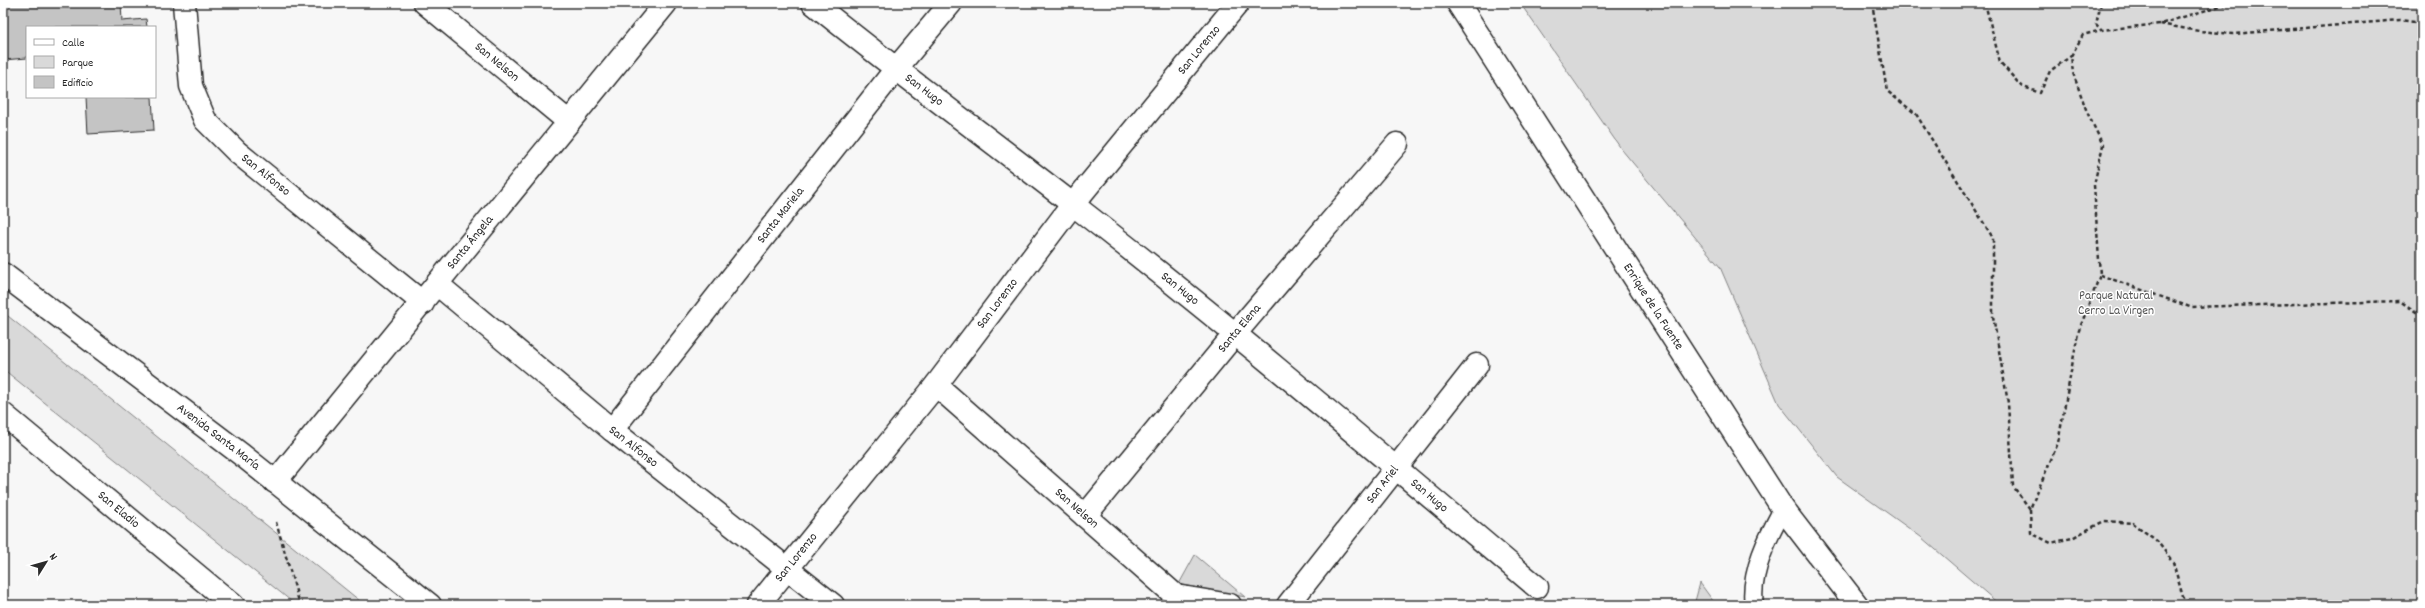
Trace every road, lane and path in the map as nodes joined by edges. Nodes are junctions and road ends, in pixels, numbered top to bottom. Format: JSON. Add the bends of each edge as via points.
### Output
{"nodes":[{"id":1,"x":184,"y":3,"type":"edge"},
{"id":2,"x":425,"y":3,"type":"edge"},
{"id":3,"x":666,"y":3,"type":"edge"},
{"id":4,"x":813,"y":3,"type":"edge"},
{"id":5,"x":951,"y":3,"type":"edge"},
{"id":6,"x":1238,"y":3,"type":"edge"},
{"id":7,"x":1458,"y":3,"type":"edge"},
{"id":8,"x":1872,"y":3,"type":"edge"},
{"id":9,"x":1985,"y":3,"type":"edge"},
{"id":10,"x":2101,"y":3,"type":"edge"},
{"id":11,"x":2230,"y":3,"type":"edge"},
{"id":12,"x":2422,"y":23,"type":"edge"},
{"id":13,"x":2160,"y":24,"type":"junction"},
{"id":14,"x":2101,"y":30,"type":"junction"},
{"id":15,"x":2071,"y":56,"type":"junction"},
{"id":16,"x":895,"y":70,"type":"junction"},
{"id":17,"x":569,"y":122,"type":"junction"},
{"id":18,"x":1397,"y":144,"type":"dead end"},
{"id":19,"x":1073,"y":204,"type":"junction"},
{"id":20,"x":3,"y":274,"type":"edge"},
{"id":21,"x":2100,"y":275,"type":"junction"},
{"id":22,"x":437,"y":284,"type":"junction"},
{"id":23,"x":423,"y":303,"type":"junction"},
{"id":24,"x":2422,"y":316,"type":"edge"},
{"id":25,"x":1234,"y":335,"type":"junction"},
{"id":26,"x":1478,"y":365,"type":"dead end"},
{"id":27,"x":936,"y":385,"type":"junction"},
{"id":28,"x":3,"y":414,"type":"edge"},
{"id":29,"x":612,"y":430,"type":"junction"},
{"id":30,"x":1396,"y":467,"type":"junction"},
{"id":31,"x":275,"y":482,"type":"junction"},
{"id":32,"x":1783,"y":509,"type":"junction"},
{"id":33,"x":2030,"y":509,"type":"junction"},
{"id":34,"x":1085,"y":516,"type":"junction"},
{"id":35,"x":788,"y":569,"type":"junction"},
{"id":36,"x":1537,"y":586,"type":"dead end"},
{"id":37,"x":233,"y":605,"type":"edge"},
{"id":38,"x":300,"y":605,"type":"edge"},
{"id":39,"x":430,"y":605,"type":"edge"},
{"id":40,"x":758,"y":605,"type":"edge"},
{"id":41,"x":833,"y":605,"type":"edge"},
{"id":42,"x":1230,"y":605,"type":"edge"},
{"id":43,"x":1288,"y":605,"type":"edge"},
{"id":44,"x":1754,"y":605,"type":"edge"},
{"id":45,"x":1857,"y":605,"type":"edge"},
{"id":46,"x":2191,"y":605,"type":"edge"},
{"id":47,"x":2283,"y":605,"type":"edge"},
{"id":48,"x":2313,"y":605,"type":"edge"}],
"edges":[{"from":1,"to":23,"type":"street","name":"San Alfonso","via":[[191,86],[205,120],[237,152]]},
{"from":2,"to":17,"type":"street","name":"San Nelson"},
{"from":3,"to":17,"type":"street","name":"Santa Ángela"},
{"from":4,"to":16,"type":"street","name":"San Hugo"},
{"from":5,"to":16,"type":"street","name":"Santa Mariela"},
{"from":6,"to":19,"type":"street","name":"San Lorenzo"},
{"from":7,"to":32,"type":"street","name":"Enrique de la Fuente"},
{"from":8,"to":33,"type":"path","via":[[1887,91],[1916,114],[1992,238],[1992,316],[2008,402],[2013,486]]},
{"from":9,"to":15,"type":"path","via":[[2000,62],[2021,86],[2040,93],[2050,71]]},
{"from":10,"to":14,"type":"path","via":[[2096,24]]},
{"from":11,"to":13,"type":"path"},
{"from":12,"to":13,"type":"path","via":[[2400,20],[2233,34]]},
{"from":13,"to":14,"type":"path"},
{"from":14,"to":15,"type":"path","via":[[2083,35]]},
{"from":15,"to":21,"type":"path","via":[[2073,72],[2103,145],[2094,185]]},
{"from":16,"to":19,"type":"street","name":"San Hugo"},
{"from":16,"to":29,"type":"street","name":"Santa Mariela"},
{"from":17,"to":22,"type":"street","name":"Santa Ángela"},
{"from":18,"to":25,"type":"street","name":"Santa Elena"},
{"from":19,"to":25,"type":"street","name":"San Hugo"},
{"from":19,"to":27,"type":"street","name":"San Lorenzo"},
{"from":20,"to":31,"type":"street","name":"Avenida Santa María"},
{"from":21,"to":24,"type":"path","via":[[2190,307],[2400,301]]},
{"from":21,"to":33,"type":"path","via":[[2078,333],[2058,443]]},
{"from":22,"to":23,"type":"street","name":"Santa Ángela"},
{"from":22,"to":29,"type":"street","name":"San Alfonso"},
{"from":23,"to":31,"type":"street","name":"Santa Ángela"},
{"from":25,"to":30,"type":"street","name":"San Hugo"},
{"from":25,"to":34,"type":"street","name":"Santa Elena"},
{"from":26,"to":30,"type":"street","name":"San Ariel"},
{"from":27,"to":34,"type":"street","name":"San Nelson"},
{"from":27,"to":35,"type":"street","name":"San Lorenzo"},
{"from":28,"to":37,"type":"street","name":"San Eladio"},
{"from":29,"to":35,"type":"street","name":"San Alfonso"},
{"from":30,"to":36,"type":"street","name":"San Hugo"},
{"from":30,"to":43,"type":"street","name":"San Ariel"},
{"from":31,"to":38,"type":"path","via":[[275,514]]},
{"from":31,"to":39,"type":"street","name":"Avenida Santa María"},
{"from":32,"to":44,"type":"lane","via":[[1767,538],[1756,579]]},
{"from":32,"to":45,"type":"street","name":"Enrique de la Fuente"},
{"from":33,"to":46,"type":"path","via":[[2031,533],[2051,543],[2072,538],[2104,521],[2133,524],[2157,541],[2173,562],[2183,597]]},
{"from":34,"to":42,"type":"street","name":"San Nelson","via":[[1176,596]]},
{"from":35,"to":40,"type":"street","name":"San Lorenzo"},
{"from":35,"to":41,"type":"street","name":"San Alfonso"},
{"from":47,"to":48,"type":"path","via":[[2292,602]]}]}
